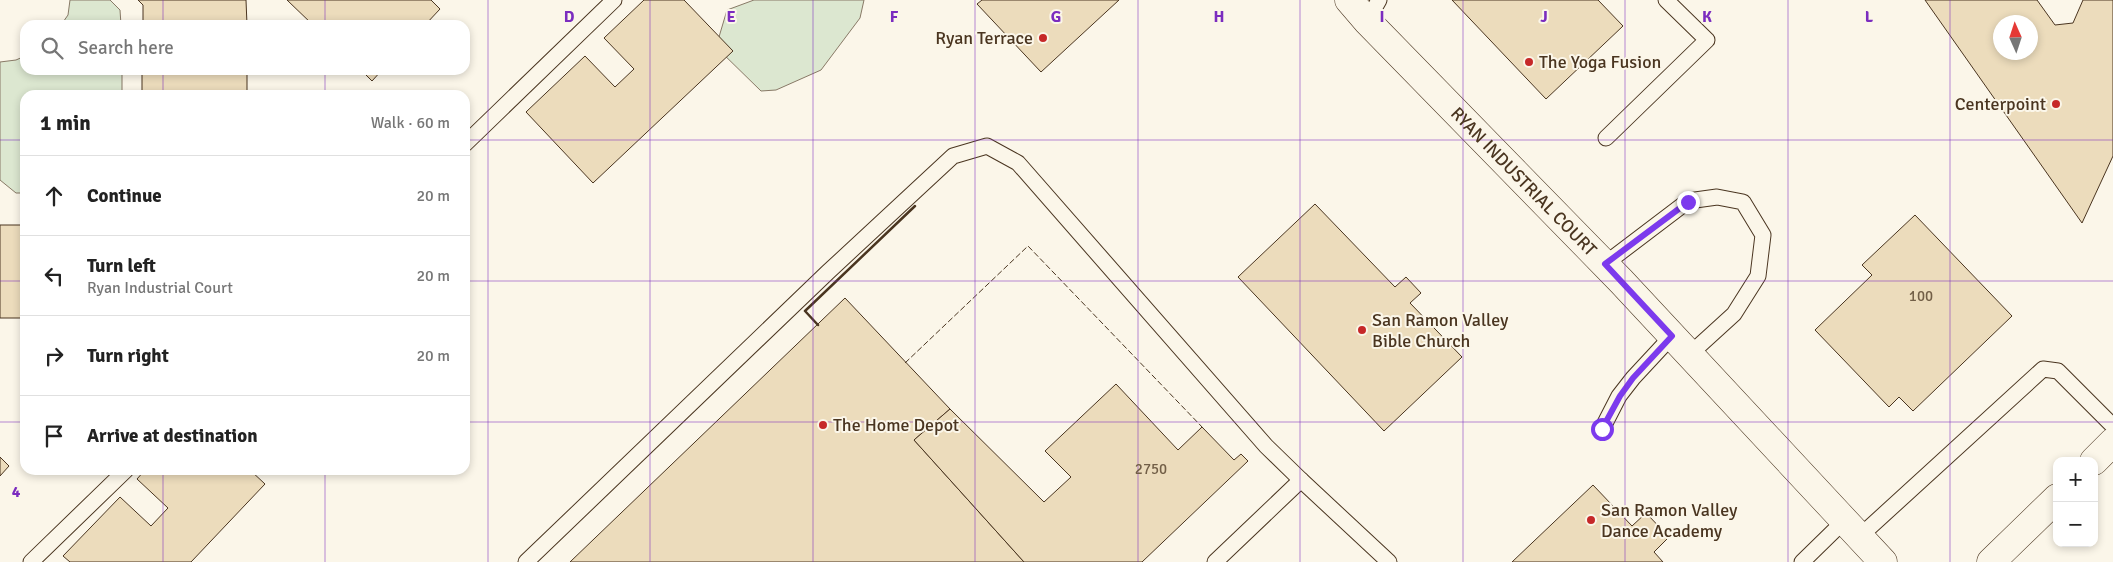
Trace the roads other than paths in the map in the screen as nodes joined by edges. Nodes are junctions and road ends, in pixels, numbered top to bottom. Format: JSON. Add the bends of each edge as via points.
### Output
{"nodes":[{"id":1,"x":614,"y":0,"type":"edge"},
{"id":2,"x":1350,"y":0,"type":"edge"},
{"id":3,"x":1666,"y":0,"type":"edge"},
{"id":4,"x":1373,"y":11,"type":"edge"},
{"id":5,"x":1606,"y":138,"type":"dead end"},
{"id":6,"x":470,"y":139,"type":"edge"},
{"id":7,"x":1605,"y":264,"type":"junction"},
{"id":8,"x":1681,"y":345,"type":"junction"},
{"id":9,"x":2113,"y":426,"type":"edge"},
{"id":10,"x":1602,"y":429,"type":"dead end"},
{"id":11,"x":2113,"y":442,"type":"edge"},
{"id":12,"x":2098,"y":457,"type":"edge"},
{"id":13,"x":121,"y":475,"type":"edge"},
{"id":14,"x":1301,"y":480,"type":"junction"},
{"id":15,"x":2053,"y":502,"type":"edge"},
{"id":16,"x":1851,"y":530,"type":"junction"},
{"id":17,"x":31,"y":562,"type":"edge"},
{"id":18,"x":526,"y":562,"type":"edge"},
{"id":19,"x":1215,"y":562,"type":"edge"},
{"id":20,"x":1389,"y":562,"type":"edge"},
{"id":21,"x":1802,"y":562,"type":"edge"},
{"id":22,"x":1883,"y":562,"type":"edge"},
{"id":23,"x":1991,"y":562,"type":"edge"}],
"edges":[{"from":1,"to":6,"type":"lane"},
{"from":2,"to":4,"type":"street","name":"RYAN INDUSTRIAL COURT"},
{"from":3,"to":5,"type":"lane","via":[[1707,40]]},
{"from":4,"to":7,"type":"street","name":"RYAN INDUSTRIAL COURT"},
{"from":7,"to":8,"type":"street","name":"RYAN INDUSTRIAL COURT"},
{"from":7,"to":8,"type":"lane","via":[[1688,202],[1717,197],[1743,202],[1762,235],[1758,276],[1734,314]]},
{"from":8,"to":10,"type":"lane","via":[[1633,378]]},
{"from":8,"to":16,"type":"street","name":"RYAN INDUSTRIAL COURT"},
{"from":9,"to":16,"type":"lane","via":[[2058,371],[2043,369]]},
{"from":11,"to":12,"type":"street"},
{"from":13,"to":17,"type":"lane"},
{"from":14,"to":18,"type":"lane","via":[[1266,446],[1018,162],[988,146],[953,156]]},
{"from":14,"to":19,"type":"lane"},
{"from":14,"to":20,"type":"lane"},
{"from":15,"to":23,"type":"street"},
{"from":16,"to":21,"type":"lane"},
{"from":16,"to":22,"type":"street","name":"RYAN INDUSTRIAL COURT"}]}
